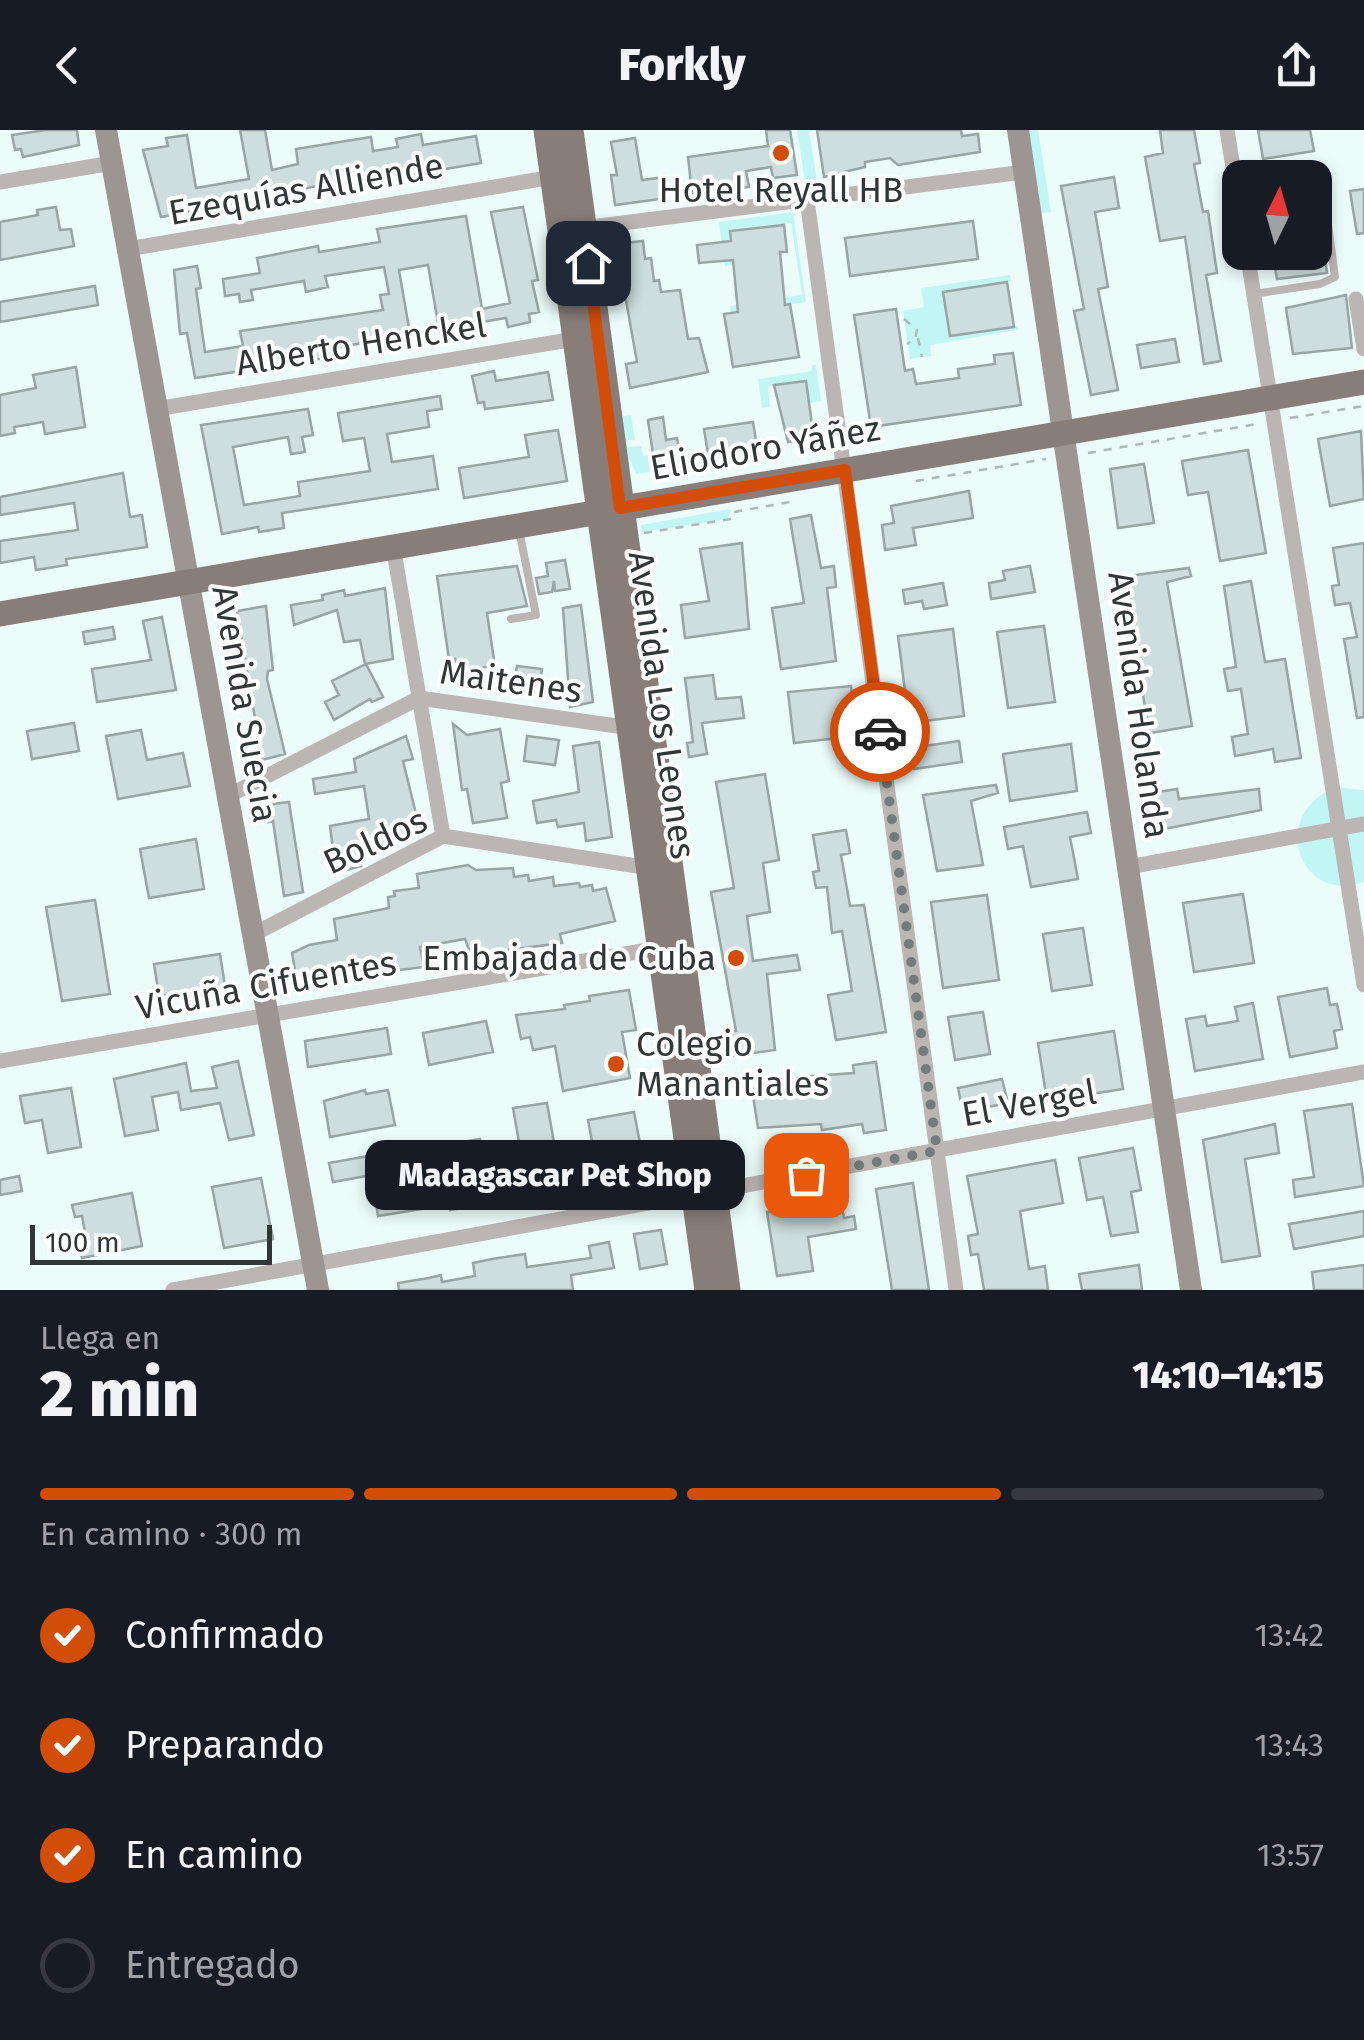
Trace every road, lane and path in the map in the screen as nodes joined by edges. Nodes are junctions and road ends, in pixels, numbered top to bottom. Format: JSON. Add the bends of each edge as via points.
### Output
{"nodes":[{"id":1,"x":106,"y":130,"type":"edge"},
{"id":2,"x":546,"y":130,"type":"edge"},
{"id":3,"x":571,"y":130,"type":"edge"},
{"id":4,"x":1018,"y":130,"type":"edge"},
{"id":5,"x":1227,"y":130,"type":"edge"},
{"id":6,"x":1232,"y":160,"type":"edge"},
{"id":7,"x":112,"y":163,"type":"junction"},
{"id":8,"x":1024,"y":172,"type":"junction"},
{"id":9,"x":553,"y":177,"type":"junction"},
{"id":10,"x":0,"y":182,"type":"edge"},
{"id":11,"x":808,"y":200,"type":"junction"},
{"id":12,"x":583,"y":228,"type":"junction"},
{"id":13,"x":128,"y":249,"type":"junction"},
{"id":14,"x":1332,"y":249,"type":"edge"},
{"id":15,"x":1250,"y":270,"type":"edge"},
{"id":16,"x":1254,"y":294,"type":"junction"},
{"id":17,"x":1356,"y":298,"type":"dead end"},
{"id":18,"x":904,"y":319,"type":"dead end"},
{"id":19,"x":917,"y":336,"type":"junction"},
{"id":20,"x":575,"y":339,"type":"junction"},
{"id":21,"x":908,"y":344,"type":"dead end"},
{"id":22,"x":1364,"y":348,"type":"edge"},
{"id":23,"x":922,"y":357,"type":"dead end"},
{"id":24,"x":1364,"y":382,"type":"edge"},
{"id":25,"x":1364,"y":406,"type":"edge"},
{"id":26,"x":156,"y":409,"type":"junction"},
{"id":27,"x":1273,"y":409,"type":"junction"},
{"id":28,"x":1061,"y":449,"type":"junction"},
{"id":29,"x":845,"y":470,"type":"junction"},
{"id":30,"x":904,"y":483,"type":"dead end"},
{"id":31,"x":800,"y":500,"type":"dead end"},
{"id":32,"x":610,"y":510,"type":"junction"},
{"id":33,"x":518,"y":525,"type":"junction"},
{"id":34,"x":639,"y":534,"type":"dead end"},
{"id":35,"x":393,"y":546,"type":"junction"},
{"id":36,"x":187,"y":581,"type":"junction"},
{"id":37,"x":0,"y":614,"type":"edge"},
{"id":38,"x":510,"y":619,"type":"dead end"},
{"id":39,"x":419,"y":698,"type":"junction"},
{"id":40,"x":631,"y":728,"type":"junction"},
{"id":41,"x":226,"y":797,"type":"junction"},
{"id":42,"x":1364,"y":824,"type":"edge"},
{"id":43,"x":1341,"y":828,"type":"junction"},
{"id":44,"x":442,"y":836,"type":"junction"},
{"id":45,"x":1128,"y":867,"type":"junction"},
{"id":46,"x":650,"y":868,"type":"junction"},
{"id":47,"x":252,"y":936,"type":"junction"},
{"id":48,"x":660,"y":948,"type":"junction"},
{"id":49,"x":1364,"y":985,"type":"edge"},
{"id":50,"x":266,"y":1016,"type":"junction"},
{"id":51,"x":0,"y":1061,"type":"edge"},
{"id":52,"x":1364,"y":1072,"type":"edge"},
{"id":53,"x":1164,"y":1109,"type":"junction"},
{"id":54,"x":937,"y":1151,"type":"junction"},
{"id":55,"x":705,"y":1193,"type":"junction"},
{"id":56,"x":313,"y":1265,"type":"junction"},
{"id":57,"x":173,"y":1290,"type":"edge"},
{"id":58,"x":318,"y":1290,"type":"edge"},
{"id":59,"x":707,"y":1290,"type":"edge"},
{"id":60,"x":728,"y":1290,"type":"edge"},
{"id":61,"x":956,"y":1290,"type":"edge"},
{"id":62,"x":1191,"y":1290,"type":"edge"}],
"edges":[{"from":1,"to":7,"type":"street","name":"Avenida Suecia"},
{"from":2,"to":9,"type":"main road","name":"Avenida Los Leones"},
{"from":3,"to":12,"type":"main road","name":"Avenida Los Leones"},
{"from":4,"to":8,"type":"street","name":"Avenida Holanda"},
{"from":5,"to":6,"type":"street"},
{"from":7,"to":10,"type":"street"},
{"from":7,"to":13,"type":"street","name":"Avenida Suecia"},
{"from":8,"to":11,"type":"street"},
{"from":8,"to":28,"type":"street","name":"Avenida Holanda"},
{"from":9,"to":13,"type":"street","name":"Ezequías Alliende"},
{"from":9,"to":20,"type":"main road","name":"Avenida Los Leones"},
{"from":11,"to":12,"type":"street"},
{"from":11,"to":29,"type":"street"},
{"from":12,"to":32,"type":"main road","name":"Avenida Los Leones"},
{"from":13,"to":26,"type":"street","name":"Avenida Suecia"},
{"from":14,"to":16,"type":"lane","via":[[1336,277]]},
{"from":15,"to":16,"type":"street"},
{"from":16,"to":27,"type":"street"},
{"from":17,"to":22,"type":"street"},
{"from":18,"to":19,"type":"path"},
{"from":19,"to":21,"type":"path"},
{"from":19,"to":23,"type":"path"},
{"from":20,"to":26,"type":"street","name":"Alberto Henckel"},
{"from":20,"to":32,"type":"main road","name":"Avenida Los Leones"},
{"from":24,"to":27,"type":"main road","name":"Eliodoro Yáñez"},
{"from":25,"to":27,"type":"path"},
{"from":26,"to":36,"type":"street","name":"Avenida Suecia"},
{"from":27,"to":28,"type":"main road","name":"Eliodoro Yáñez"},
{"from":27,"to":28,"type":"path"},
{"from":27,"to":43,"type":"street"},
{"from":28,"to":29,"type":"main road","name":"Eliodoro Yáñez"},
{"from":28,"to":30,"type":"path"},
{"from":28,"to":45,"type":"street","name":"Avenida Holanda"},
{"from":29,"to":32,"type":"main road","name":"Eliodoro Yáñez"},
{"from":29,"to":54,"type":"street"},
{"from":31,"to":34,"type":"path"},
{"from":32,"to":33,"type":"main road","name":"Eliodoro Yáñez"},
{"from":32,"to":40,"type":"main road","name":"Avenida Los Leones"},
{"from":32,"to":55,"type":"main road","name":"Avenida Los Leones"},
{"from":33,"to":35,"type":"main road","name":"Eliodoro Yáñez"},
{"from":33,"to":38,"type":"lane","via":[[536,615]]},
{"from":35,"to":36,"type":"main road","name":"Eliodoro Yáñez"},
{"from":35,"to":39,"type":"street"},
{"from":36,"to":37,"type":"main road","name":"Eliodoro Yáñez"},
{"from":36,"to":41,"type":"street","name":"Avenida Suecia"},
{"from":39,"to":40,"type":"street","name":"Maitenes"},
{"from":39,"to":41,"type":"street","name":"Maitenes"},
{"from":39,"to":44,"type":"street"},
{"from":40,"to":46,"type":"main road","name":"Avenida Los Leones"},
{"from":41,"to":47,"type":"street","name":"Avenida Suecia"},
{"from":42,"to":43,"type":"street"},
{"from":43,"to":45,"type":"street"},
{"from":43,"to":49,"type":"street"},
{"from":44,"to":46,"type":"street","name":"Boldos"},
{"from":44,"to":47,"type":"street","name":"Boldos"},
{"from":45,"to":53,"type":"street","name":"Avenida Holanda"},
{"from":46,"to":48,"type":"main road","name":"Avenida Los Leones"},
{"from":47,"to":50,"type":"street","name":"Avenida Suecia"},
{"from":48,"to":50,"type":"street","name":"Vicuña Cifuentes"},
{"from":48,"to":55,"type":"main road","name":"Avenida Los Leones"},
{"from":50,"to":51,"type":"street","name":"Vicuña Cifuentes"},
{"from":50,"to":56,"type":"street","name":"Avenida Suecia"},
{"from":52,"to":53,"type":"street","name":"El Vergel"},
{"from":53,"to":54,"type":"street","name":"El Vergel"},
{"from":53,"to":62,"type":"street","name":"Avenida Holanda"},
{"from":54,"to":55,"type":"street","name":"El Vergel"},
{"from":54,"to":61,"type":"street"},
{"from":55,"to":56,"type":"street","name":"El Vergel"},
{"from":55,"to":59,"type":"main road","name":"Avenida Los Leones"},
{"from":55,"to":60,"type":"main road","name":"Avenida Los Leones"},
{"from":56,"to":57,"type":"street","name":"El Vergel"},
{"from":56,"to":58,"type":"street","name":"Avenida Suecia"}]}
